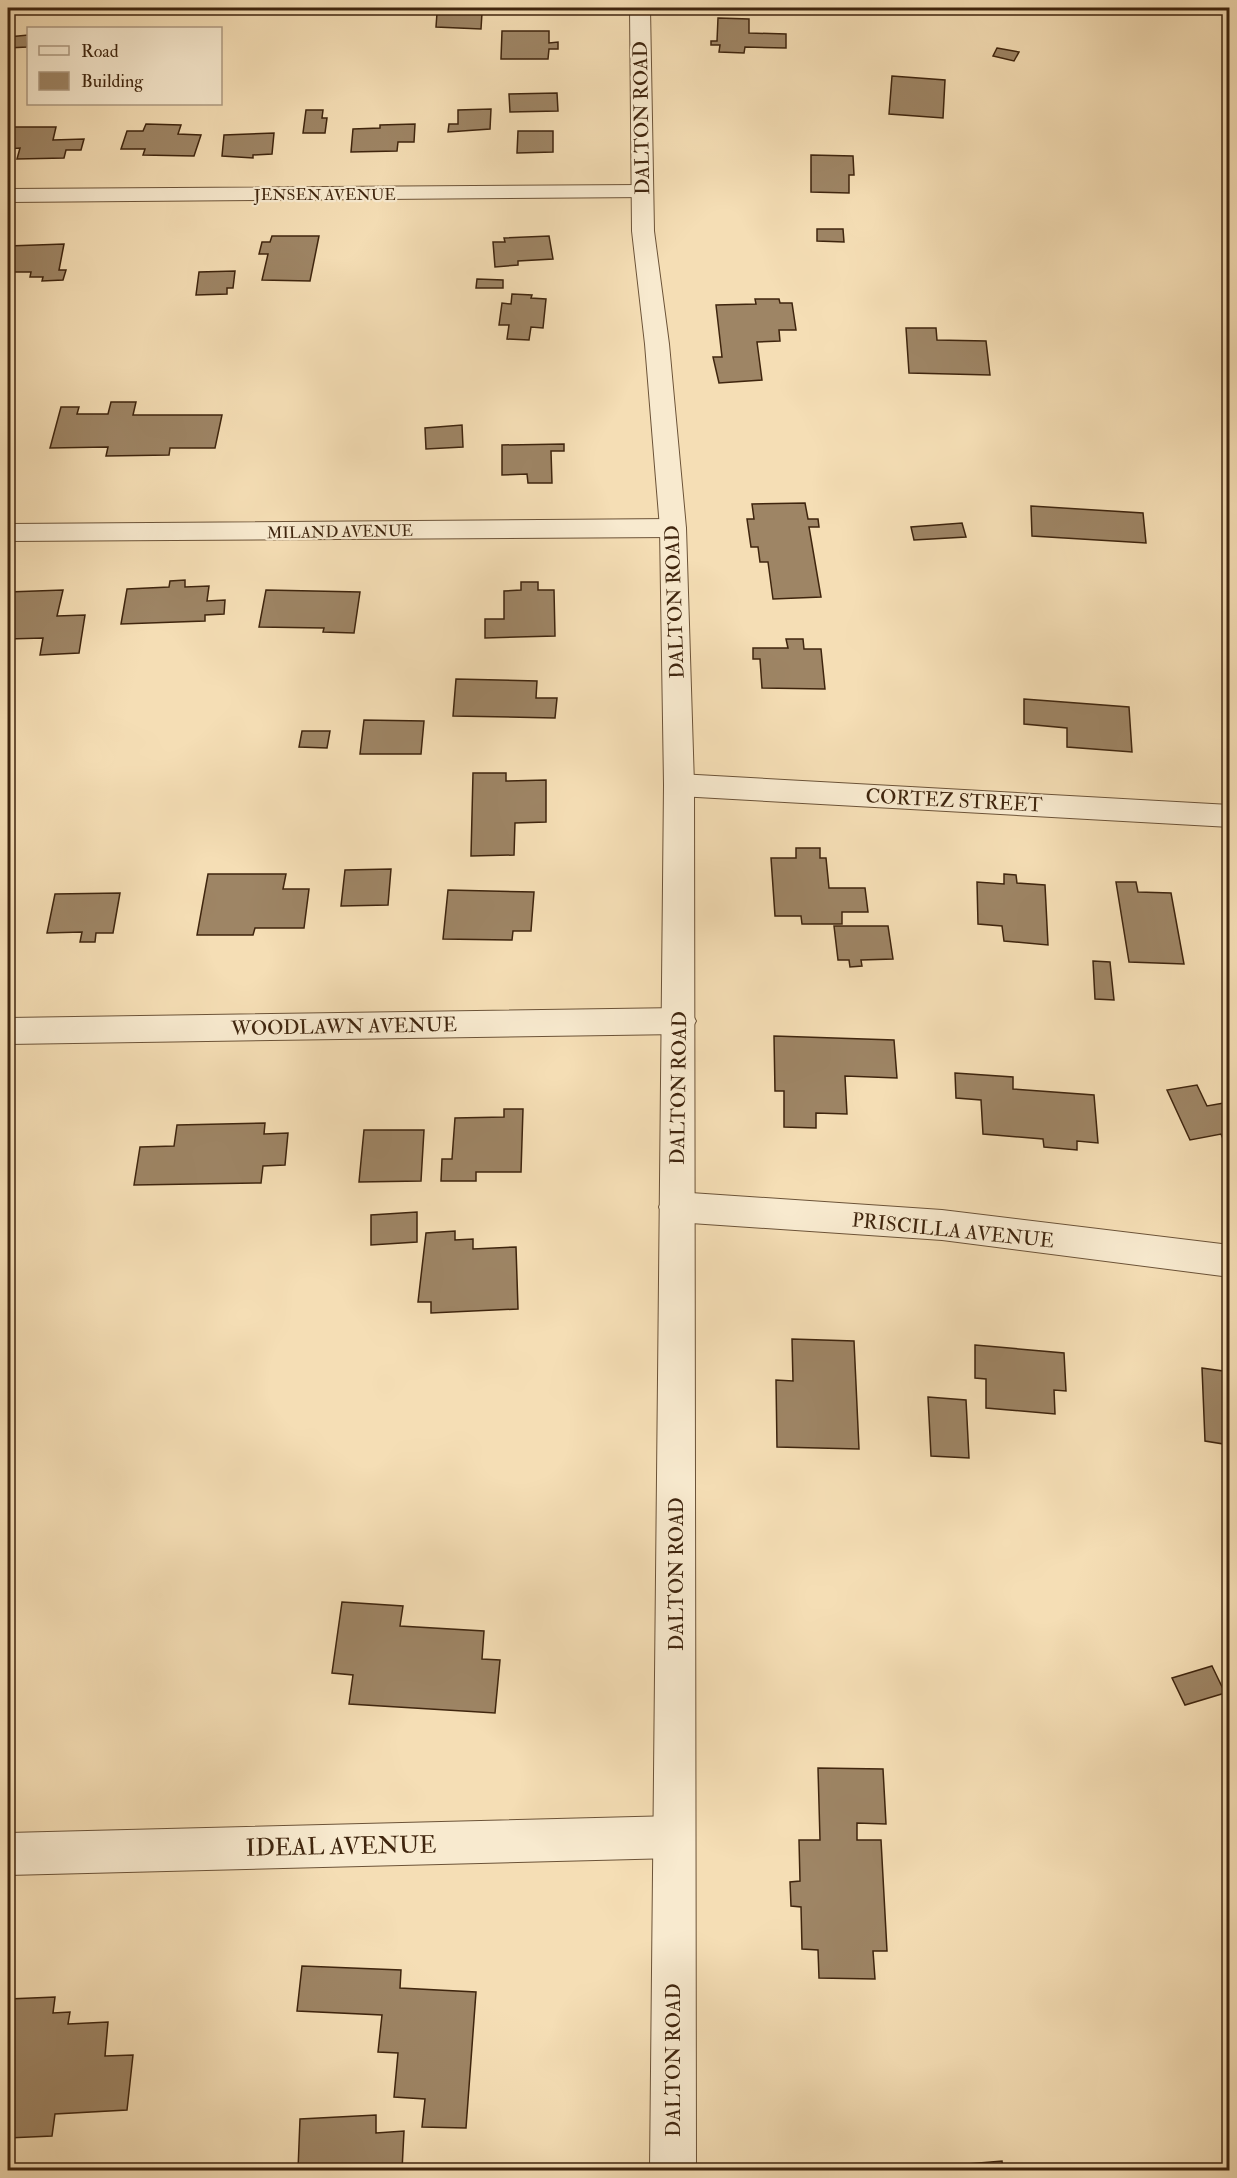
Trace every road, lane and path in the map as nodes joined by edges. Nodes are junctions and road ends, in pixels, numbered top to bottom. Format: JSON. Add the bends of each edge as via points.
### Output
{"nodes":[{"id":1,"x":640,"y":8,"type":"edge"},
{"id":2,"x":642,"y":192,"type":"junction"},
{"id":3,"x":8,"y":196,"type":"edge"},
{"id":4,"x":673,"y":528,"type":"junction"},
{"id":5,"x":8,"y":534,"type":"edge"},
{"id":6,"x":679,"y":785,"type":"junction"},
{"id":7,"x":1230,"y":816,"type":"edge"},
{"id":8,"x":680,"y":1021,"type":"junction"},
{"id":9,"x":8,"y":1031,"type":"edge"},
{"id":10,"x":676,"y":1207,"type":"junction"},
{"id":11,"x":1230,"y":1261,"type":"edge"},
{"id":12,"x":674,"y":1837,"type":"junction"},
{"id":13,"x":8,"y":1854,"type":"edge"},
{"id":14,"x":673,"y":2170,"type":"edge"}],
"edges":[{"from":1,"to":2,"type":"street","name":"DALTON ROAD"},
{"from":2,"to":3,"type":"street","name":"JENSEN AVENUE"},
{"from":2,"to":4,"type":"street","name":"DALTON ROAD"},
{"from":4,"to":5,"type":"street","name":"MILAND AVENUE"},
{"from":4,"to":6,"type":"street","name":"DALTON ROAD"},
{"from":6,"to":7,"type":"street","name":"CORTEZ STREET"},
{"from":6,"to":8,"type":"street","name":"DALTON ROAD"},
{"from":8,"to":9,"type":"street","name":"WOODLAWN AVENUE"},
{"from":8,"to":10,"type":"street","name":"DALTON ROAD"},
{"from":10,"to":11,"type":"street","name":"PRISCILLA AVENUE","via":[[942,1225]]},
{"from":10,"to":12,"type":"street","name":"DALTON ROAD"},
{"from":12,"to":13,"type":"street","name":"IDEAL AVENUE"},
{"from":12,"to":14,"type":"street","name":"DALTON ROAD"}]}
